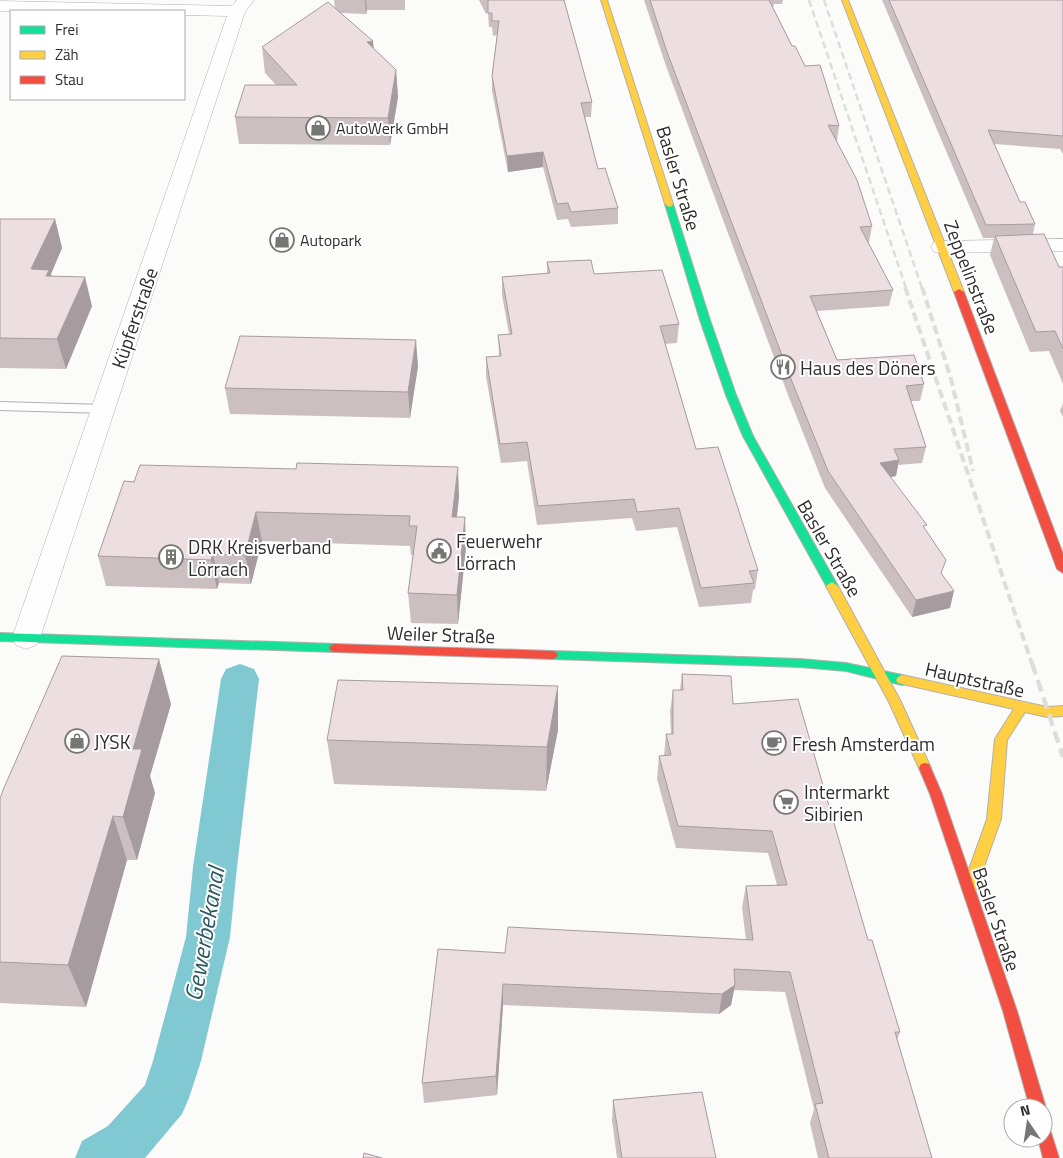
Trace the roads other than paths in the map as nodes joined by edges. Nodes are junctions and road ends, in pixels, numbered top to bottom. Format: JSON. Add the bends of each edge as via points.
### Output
{"nodes":[{"id":1,"x":604,"y":0,"type":"edge"},
{"id":2,"x":845,"y":0,"type":"edge"},
{"id":3,"x":242,"y":5,"type":"edge"},
{"id":4,"x":0,"y":6,"type":"edge"},
{"id":5,"x":1063,"y":245,"type":"edge"},
{"id":6,"x":942,"y":247,"type":"junction"},
{"id":7,"x":0,"y":406,"type":"edge"},
{"id":8,"x":104,"y":409,"type":"junction"},
{"id":9,"x":1063,"y":569,"type":"edge"},
{"id":10,"x":0,"y":637,"type":"edge"},
{"id":11,"x":26,"y":638,"type":"junction"},
{"id":12,"x":881,"y":674,"type":"junction"},
{"id":13,"x":1022,"y":707,"type":"junction"},
{"id":14,"x":1063,"y":712,"type":"edge"},
{"id":15,"x":969,"y":888,"type":"junction"},
{"id":16,"x":1035,"y":1098,"type":"edge"}],
"edges":[{"from":1,"to":12,"type":"main road","name":"Basler Straße","via":[[731,395],[753,445]]},
{"from":2,"to":6,"type":"main road","name":"Zeppelinstraße"},
{"from":3,"to":4,"type":"street"},
{"from":3,"to":8,"type":"street","name":"Küpferstraße"},
{"from":5,"to":6,"type":"street"},
{"from":6,"to":9,"type":"main road","name":"Zeppelinstraße"},
{"from":7,"to":8,"type":"lane"},
{"from":8,"to":11,"type":"street","name":"Küpferstraße"},
{"from":10,"to":11,"type":"main road","name":"Weiler Straße"},
{"from":11,"to":12,"type":"main road","name":"Weiler Straße","via":[[800,663]]},
{"from":12,"to":13,"type":"main road","name":"Hauptstraße"},
{"from":12,"to":15,"type":"main road","name":"Basler Straße","via":[[923,759]]},
{"from":13,"to":14,"type":"main road","name":"Hauptstraße"},
{"from":13,"to":15,"type":"main road","via":[[1000,740],[994,818]]},
{"from":15,"to":16,"type":"main road","name":"Basler Straße"}]}
